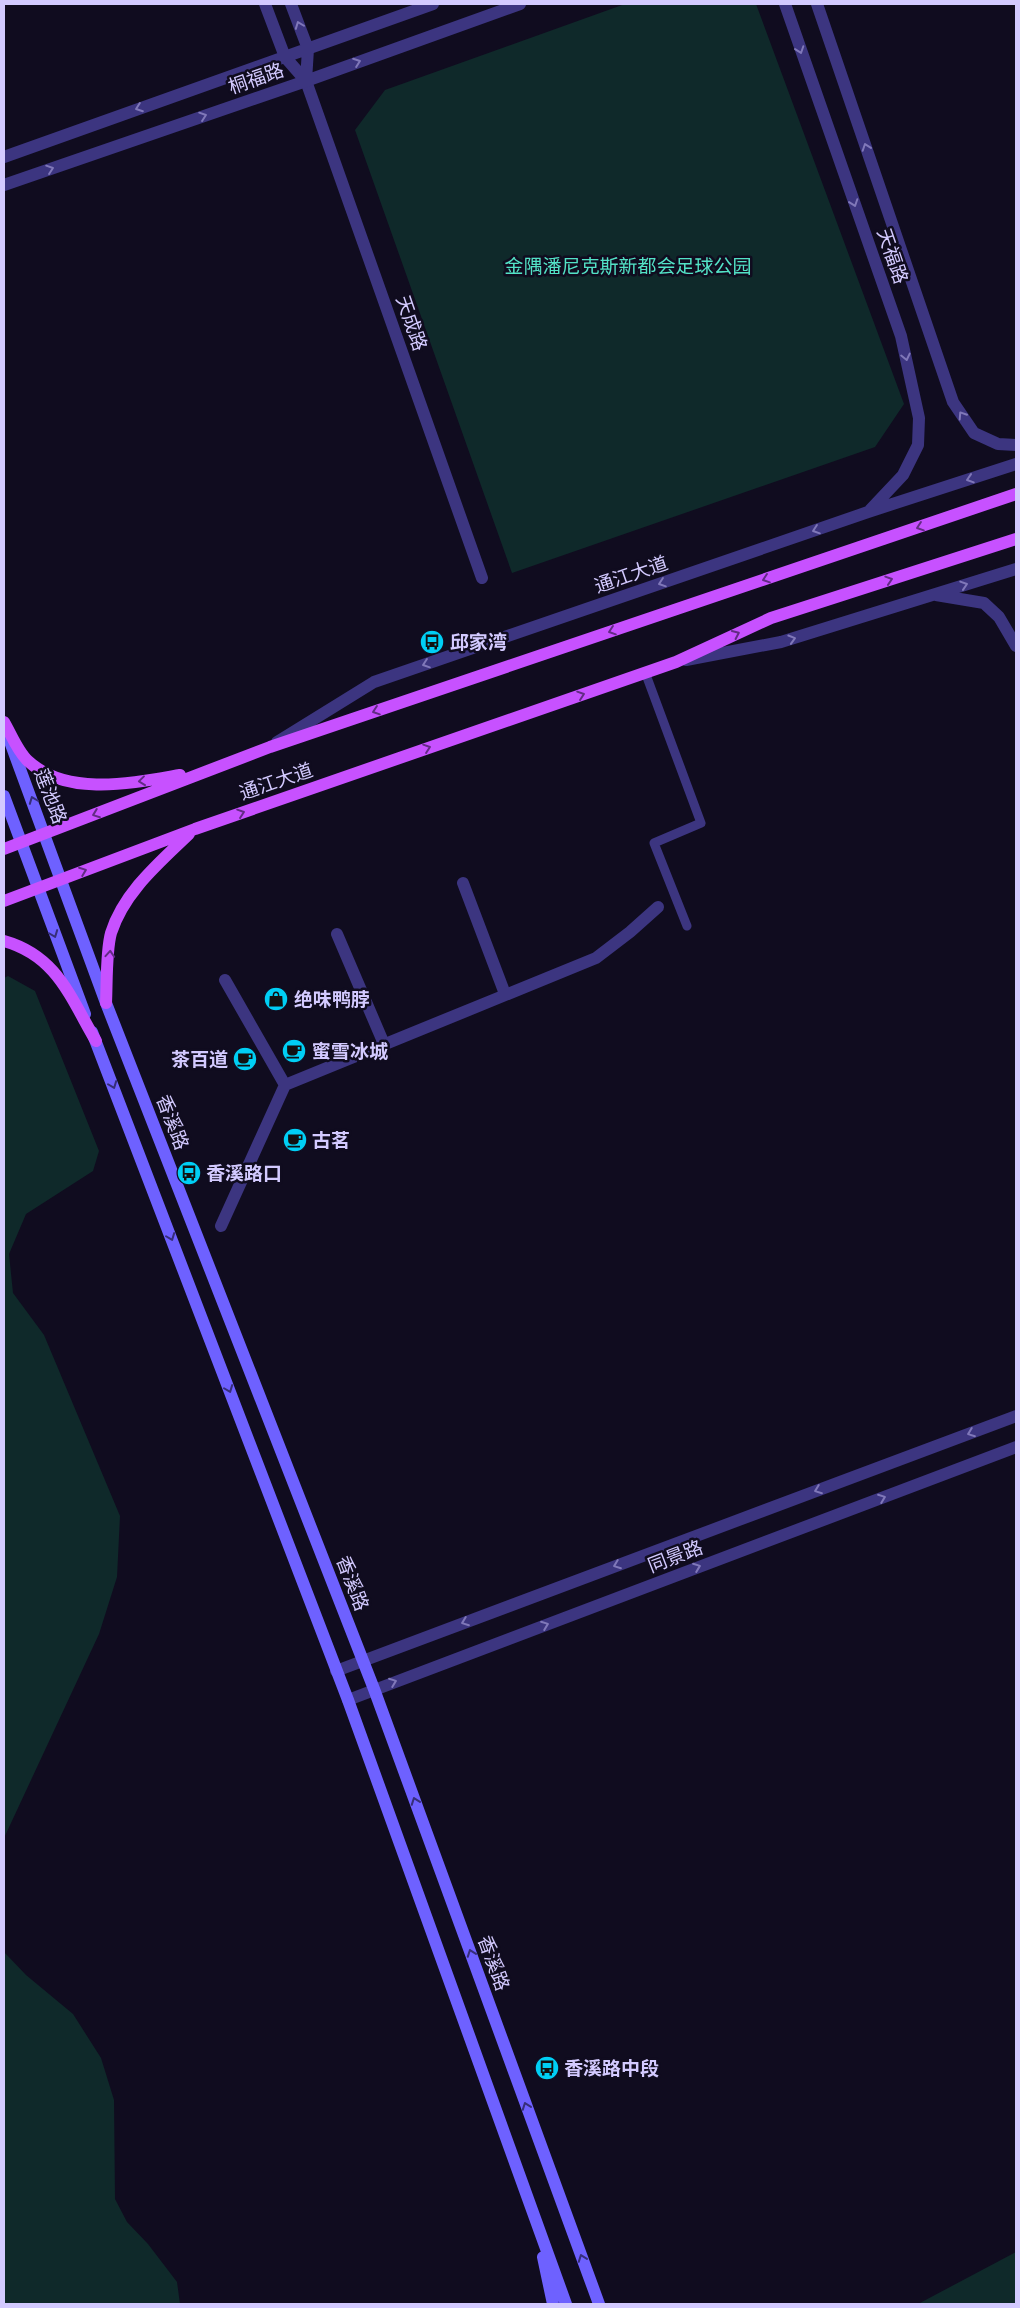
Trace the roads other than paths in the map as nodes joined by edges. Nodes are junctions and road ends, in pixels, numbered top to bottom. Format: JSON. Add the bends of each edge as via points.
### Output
{"nodes":[{"id":1,"x":265,"y":4,"type":"edge"},
{"id":2,"x":291,"y":4,"type":"edge"},
{"id":3,"x":433,"y":4,"type":"edge"},
{"id":4,"x":520,"y":4,"type":"edge"},
{"id":5,"x":785,"y":4,"type":"edge"},
{"id":6,"x":817,"y":4,"type":"edge"},
{"id":7,"x":308,"y":49,"type":"junction"},
{"id":8,"x":285,"y":57,"type":"junction"},
{"id":9,"x":306,"y":80,"type":"junction"},
{"id":10,"x":4,"y":156,"type":"edge"},
{"id":11,"x":4,"y":185,"type":"edge"},
{"id":12,"x":1016,"y":445,"type":"edge"},
{"id":13,"x":1016,"y":464,"type":"edge"},
{"id":14,"x":1016,"y":494,"type":"edge"},
{"id":15,"x":868,"y":512,"type":"junction"},
{"id":16,"x":1016,"y":539,"type":"edge"},
{"id":17,"x":1016,"y":568,"type":"edge"},
{"id":18,"x":482,"y":578,"type":"dead end"},
{"id":19,"x":934,"y":595,"type":"junction"},
{"id":20,"x":1016,"y":646,"type":"edge"},
{"id":21,"x":676,"y":662,"type":"junction"},
{"id":22,"x":644,"y":672,"type":"junction"},
{"id":23,"x":4,"y":722,"type":"edge"},
{"id":24,"x":4,"y":726,"type":"edge"},
{"id":25,"x":270,"y":747,"type":"junction"},
{"id":26,"x":207,"y":771,"type":"junction"},
{"id":27,"x":4,"y":796,"type":"edge"},
{"id":28,"x":195,"y":829,"type":"junction"},
{"id":29,"x":45,"y":834,"type":"junction"},
{"id":30,"x":20,"y":843,"type":"junction"},
{"id":31,"x":4,"y":849,"type":"edge"},
{"id":32,"x":62,"y":879,"type":"junction"},
{"id":33,"x":464,"y":883,"type":"dead end"},
{"id":34,"x":37,"y":888,"type":"junction"},
{"id":35,"x":4,"y":901,"type":"edge"},
{"id":36,"x":658,"y":906,"type":"dead end"},
{"id":37,"x":687,"y":926,"type":"dead end"},
{"id":38,"x":337,"y":934,"type":"dead end"},
{"id":39,"x":4,"y":941,"type":"edge"},
{"id":40,"x":225,"y":980,"type":"dead end"},
{"id":41,"x":506,"y":994,"type":"junction"},
{"id":42,"x":106,"y":1003,"type":"junction"},
{"id":43,"x":96,"y":1041,"type":"junction"},
{"id":44,"x":384,"y":1044,"type":"junction"},
{"id":45,"x":285,"y":1085,"type":"junction"},
{"id":46,"x":221,"y":1226,"type":"dead end"},
{"id":47,"x":1016,"y":1416,"type":"edge"},
{"id":48,"x":1016,"y":1447,"type":"edge"},
{"id":49,"x":363,"y":1660,"type":"junction"},
{"id":50,"x":336,"y":1671,"type":"junction"},
{"id":51,"x":374,"y":1689,"type":"junction"},
{"id":52,"x":348,"y":1700,"type":"junction"},
{"id":53,"x":533,"y":2211,"type":"junction"},
{"id":54,"x":553,"y":2304,"type":"edge"},
{"id":55,"x":566,"y":2304,"type":"edge"},
{"id":56,"x":599,"y":2304,"type":"edge"}],
"edges":[{"from":1,"to":8,"type":"street","name":"天成路"},
{"from":7,"to":2,"type":"street","name":"天成路","one_way":true},
{"from":3,"to":7,"type":"street","name":"桐福路"},
{"from":9,"to":4,"type":"street","name":"桐福路","one_way":true},
{"from":5,"to":15,"type":"street","name":"天福路","one_way":true,"via":[[901,336],[919,418],[918,445],[903,474]]},
{"from":12,"to":6,"type":"street","name":"天福路","one_way":true,"via":[[998,444],[974,433],[953,402]]},
{"from":7,"to":8,"type":"street","name":"桐福路"},
{"from":7,"to":9,"type":"street","name":"天成路"},
{"from":8,"to":9,"type":"street","name":"天成路"},
{"from":8,"to":10,"type":"street","name":"桐福路","one_way":true},
{"from":11,"to":9,"type":"street","name":"桐福路","one_way":true},
{"from":9,"to":18,"type":"street","name":"天成路"},
{"from":13,"to":15,"type":"street","name":"通江大道","one_way":true},
{"from":14,"to":25,"type":"main road","name":"通江大道","one_way":true},
{"from":15,"to":25,"type":"street","name":"通江大道","one_way":true,"via":[[374,682]]},
{"from":21,"to":16,"type":"main road","name":"通江大道","one_way":true,"via":[[771,618]]},
{"from":19,"to":17,"type":"street","name":"通江大道","one_way":true},
{"from":19,"to":20,"type":"street","via":[[984,603],[999,617]]},
{"from":21,"to":19,"type":"street","name":"通江大道","one_way":true,"via":[[781,642]]},
{"from":21,"to":22,"type":"main road","name":"通江大道"},
{"from":28,"to":22,"type":"main road","name":"通江大道","one_way":true},
{"from":22,"to":37,"type":"lane","via":[[701,823],[654,843]]},
{"from":26,"to":23,"type":"main road","one_way":true,"via":[[139,782],[72,782],[46,775],[26,760]]},
{"from":29,"to":24,"type":"main road","name":"莲池路","one_way":true},
{"from":25,"to":26,"type":"main road","name":"通江大道"},
{"from":26,"to":29,"type":"main road","name":"通江大道","one_way":true},
{"from":27,"to":30,"type":"main road"},
{"from":32,"to":28,"type":"main road","name":"通江大道","one_way":true},
{"from":42,"to":28,"type":"main road","one_way":true,"via":[[111,934],[124,905],[146,874]]},
{"from":29,"to":30,"type":"main road","name":"通江大道"},
{"from":29,"to":32,"type":"main road","name":"莲池路"},
{"from":30,"to":31,"type":"main road","name":"通江大道"},
{"from":30,"to":34,"type":"main road"},
{"from":32,"to":34,"type":"main road","name":"通江大道"},
{"from":32,"to":42,"type":"main road","name":"香溪路"},
{"from":33,"to":41,"type":"street"},
{"from":34,"to":35,"type":"main road","name":"通江大道"},
{"from":34,"to":43,"type":"main road","one_way":true},
{"from":36,"to":41,"type":"street","via":[[596,958]]},
{"from":38,"to":44,"type":"street"},
{"from":39,"to":43,"type":"main road","via":[[38,955],[57,974]]},
{"from":40,"to":45,"type":"street"},
{"from":41,"to":44,"type":"street"},
{"from":42,"to":49,"type":"main road","name":"香溪路"},
{"from":43,"to":50,"type":"main road","one_way":true},
{"from":44,"to":45,"type":"street"},
{"from":45,"to":46,"type":"street"},
{"from":47,"to":49,"type":"street","one_way":true},
{"from":51,"to":48,"type":"street","name":"同景路","one_way":true},
{"from":49,"to":50,"type":"street"},
{"from":49,"to":51,"type":"main road","name":"香溪路"},
{"from":50,"to":52,"type":"main road"},
{"from":51,"to":52,"type":"street","name":"同景路"},
{"from":56,"to":51,"type":"main road","name":"香溪路","one_way":true},
{"from":52,"to":53,"type":"main road"},
{"from":53,"to":54,"type":"main road"},
{"from":53,"to":55,"type":"main road"}]}
